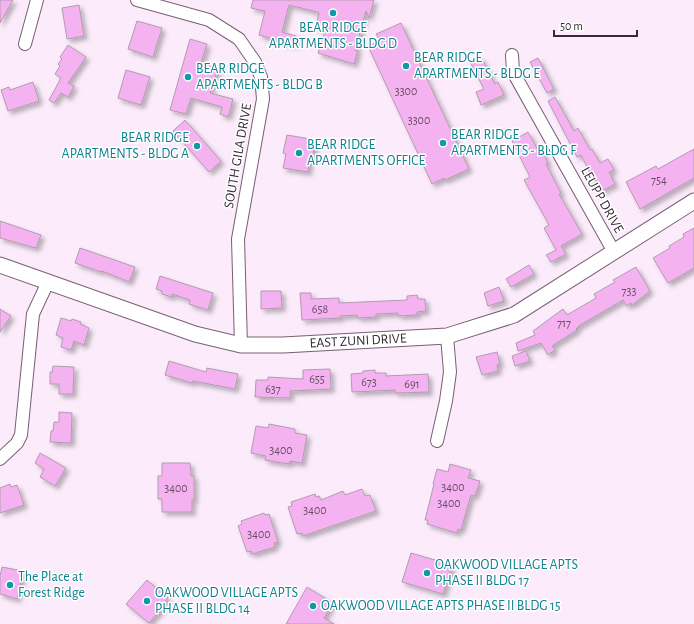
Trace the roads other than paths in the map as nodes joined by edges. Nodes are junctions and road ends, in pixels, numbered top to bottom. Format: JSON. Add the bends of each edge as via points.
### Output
{"nodes":[{"id":1,"x":37,"y":0,"type":"edge"},
{"id":2,"x":137,"y":0,"type":"edge"},
{"id":3,"x":26,"y":44,"type":"dead end"},
{"id":4,"x":512,"y":55,"type":"dead end"},
{"id":5,"x":694,"y":202,"type":"edge"},
{"id":6,"x":614,"y":252,"type":"junction"},
{"id":7,"x":0,"y":265,"type":"edge"},
{"id":8,"x":48,"y":282,"type":"junction"},
{"id":9,"x":447,"y":336,"type":"junction"},
{"id":10,"x":240,"y":345,"type":"junction"},
{"id":11,"x":437,"y":441,"type":"dead end"},
{"id":12,"x":0,"y":459,"type":"edge"}],
"edges":[{"from":1,"to":3,"type":"street"},
{"from":2,"to":10,"type":"street","name":"SOUTH GILA DRIVE","via":[[209,20],[239,39],[255,62],[261,77],[263,99],[238,239]]},
{"from":4,"to":6,"type":"street","name":"LEUPP DRIVE","via":[[513,72]]},
{"from":5,"to":6,"type":"street","name":"EAST ZUNI DRIVE"},
{"from":6,"to":9,"type":"street","name":"EAST ZUNI DRIVE","via":[[514,315]]},
{"from":7,"to":8,"type":"street","name":"EAST ZUNI DRIVE"},
{"from":8,"to":10,"type":"street","name":"EAST ZUNI DRIVE","via":[[195,334]]},
{"from":8,"to":12,"type":"street","via":[[33,314],[21,435],[17,443]]},
{"from":9,"to":10,"type":"street","name":"EAST ZUNI DRIVE"},
{"from":9,"to":11,"type":"street","via":[[450,372]]}]}
